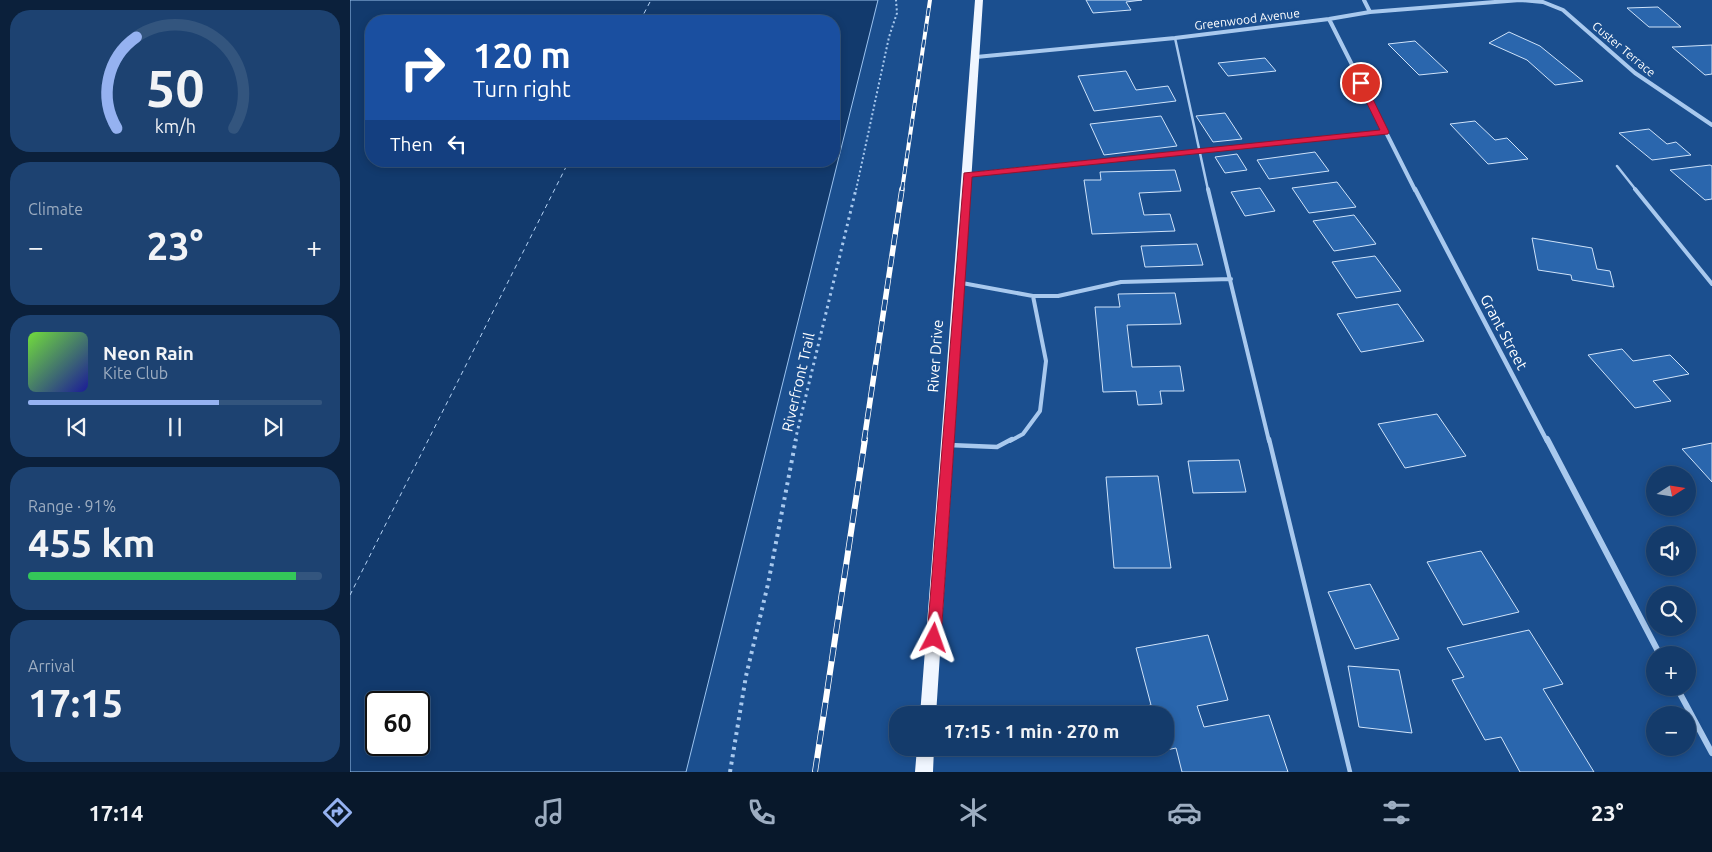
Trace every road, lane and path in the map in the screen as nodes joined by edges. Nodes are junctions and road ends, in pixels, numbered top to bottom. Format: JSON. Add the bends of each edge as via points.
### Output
{"nodes":[{"id":1,"x":896,"y":0,"type":"edge"},
{"id":2,"x":979,"y":0,"type":"edge"},
{"id":3,"x":1364,"y":0,"type":"edge"},
{"id":4,"x":1520,"y":0,"type":"edge"},
{"id":5,"x":1370,"y":12,"type":"junction"},
{"id":6,"x":1329,"y":19,"type":"junction"},
{"id":7,"x":1175,"y":38,"type":"junction"},
{"id":8,"x":976,"y":57,"type":"junction"},
{"id":9,"x":1712,"y":125,"type":"edge"},
{"id":10,"x":1385,"y":132,"type":"junction"},
{"id":11,"x":1200,"y":151,"type":"junction"},
{"id":12,"x":1617,"y":166,"type":"dead end"},
{"id":13,"x":967,"y":174,"type":"junction"},
{"id":14,"x":1230,"y":279,"type":"junction"},
{"id":15,"x":959,"y":282,"type":"junction"},
{"id":16,"x":1712,"y":284,"type":"edge"},
{"id":17,"x":1033,"y":296,"type":"junction"},
{"id":18,"x":948,"y":445,"type":"junction"},
{"id":19,"x":1655,"y":646,"type":"edge"},
{"id":20,"x":1682,"y":696,"type":"edge"},
{"id":21,"x":929,"y":706,"type":"edge"},
{"id":22,"x":1712,"y":753,"type":"edge"},
{"id":23,"x":925,"y":756,"type":"edge"},
{"id":24,"x":730,"y":772,"type":"edge"},
{"id":25,"x":924,"y":772,"type":"edge"},
{"id":26,"x":1350,"y":772,"type":"edge"}],
"edges":[{"from":1,"to":24,"type":"path","name":"Riverfront Trail","via":[[897,13],[796,438],[768,584],[746,676]]},
{"from":2,"to":8,"type":"main road","name":"River Drive"},
{"from":3,"to":5,"type":"street"},
{"from":4,"to":5,"type":"street","name":"Greenwood Avenue"},
{"from":4,"to":9,"type":"street","name":"Custer Terrace","via":[[1543,2],[1563,10],[1635,73]]},
{"from":5,"to":6,"type":"street","name":"Greenwood Avenue"},
{"from":6,"to":7,"type":"street","name":"Greenwood Avenue"},
{"from":6,"to":10,"type":"street","name":"Grant Street"},
{"from":7,"to":8,"type":"street","name":"Greenwood Avenue"},
{"from":7,"to":11,"type":"lane"},
{"from":8,"to":13,"type":"main road","name":"River Drive"},
{"from":10,"to":11,"type":"lane"},
{"from":10,"to":19,"type":"street","name":"Grant Street"},
{"from":11,"to":13,"type":"lane"},
{"from":11,"to":14,"type":"lane"},
{"from":12,"to":16,"type":"lane"},
{"from":13,"to":15,"type":"main road","name":"River Drive"},
{"from":14,"to":17,"type":"lane","via":[[1121,282],[1058,296]]},
{"from":14,"to":26,"type":"lane"},
{"from":15,"to":17,"type":"lane"},
{"from":15,"to":18,"type":"main road","name":"River Drive"},
{"from":17,"to":18,"type":"lane","via":[[1046,361],[1040,412],[1023,434],[998,447]]},
{"from":18,"to":21,"type":"main road","name":"River Drive"},
{"from":20,"to":22,"type":"street"},
{"from":23,"to":25,"type":"main road"}]}
